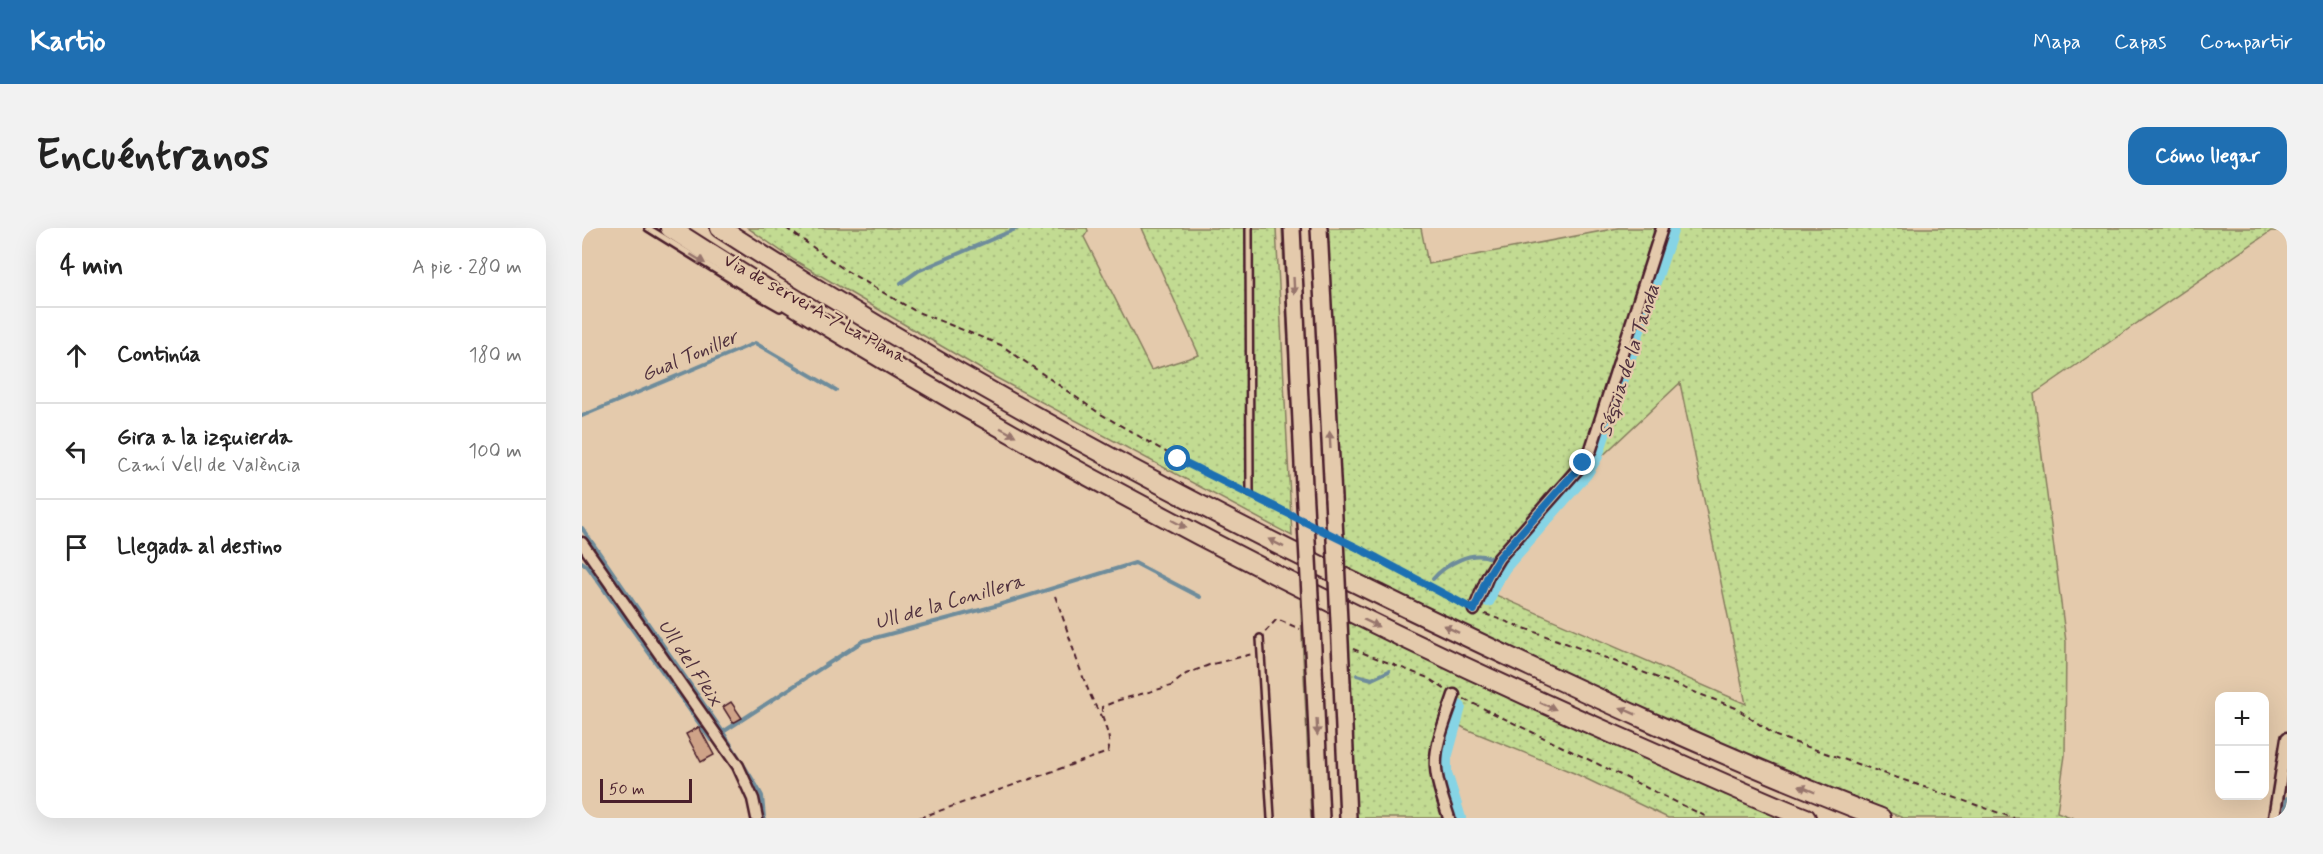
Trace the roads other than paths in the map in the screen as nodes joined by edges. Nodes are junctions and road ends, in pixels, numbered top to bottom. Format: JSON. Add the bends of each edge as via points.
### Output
{"nodes":[{"id":1,"x":648,"y":228,"type":"edge"},
{"id":2,"x":670,"y":228,"type":"edge"},
{"id":3,"x":722,"y":228,"type":"edge"},
{"id":4,"x":1249,"y":228,"type":"edge"},
{"id":5,"x":1292,"y":228,"type":"edge"},
{"id":6,"x":1318,"y":228,"type":"edge"},
{"id":7,"x":1662,"y":228,"type":"edge"},
{"id":8,"x":784,"y":309,"type":"dead end"},
{"id":9,"x":804,"y":321,"type":"dead end"},
{"id":10,"x":969,"y":411,"type":"junction"},
{"id":11,"x":1250,"y":494,"type":"road end"},
{"id":12,"x":582,"y":543,"type":"edge"},
{"id":13,"x":1474,"y":610,"type":"road end"},
{"id":14,"x":1260,"y":638,"type":"dead end"},
{"id":15,"x":1454,"y":694,"type":"road end"},
{"id":16,"x":2287,"y":738,"type":"edge"},
{"id":17,"x":757,"y":818,"type":"edge"},
{"id":18,"x":1271,"y":818,"type":"edge"},
{"id":19,"x":1321,"y":818,"type":"edge"},
{"id":20,"x":1348,"y":818,"type":"edge"},
{"id":21,"x":1449,"y":818,"type":"edge"},
{"id":22,"x":1806,"y":818,"type":"edge"},
{"id":23,"x":1881,"y":818,"type":"edge"},
{"id":24,"x":2274,"y":818,"type":"edge"}],
"edges":[{"from":1,"to":8,"type":"lane","name":"Via de servei A-7 La Plana","one_way":true},
{"from":2,"to":10,"type":"highway"},
{"from":23,"to":3,"type":"highway","one_way":true,"via":[[1541,673],[1226,518],[983,388]]},
{"from":4,"to":11,"type":"lane"},
{"from":5,"to":19,"type":"main road","one_way":true,"bridge":true},
{"from":20,"to":6,"type":"main road","one_way":true,"bridge":true},
{"from":7,"to":13,"type":"street","via":[[1591,449],[1499,558]]},
{"from":9,"to":10,"type":"lane","name":"Via de servei A-7 La Plana"},
{"from":10,"to":22,"type":"highway","one_way":true,"via":[[1352,614],[1525,696]]},
{"from":12,"to":17,"type":"street","via":[[738,766]]},
{"from":14,"to":18,"type":"lane"},
{"from":15,"to":21,"type":"street","via":[[1435,765]]},
{"from":16,"to":24,"type":"street"}]}
